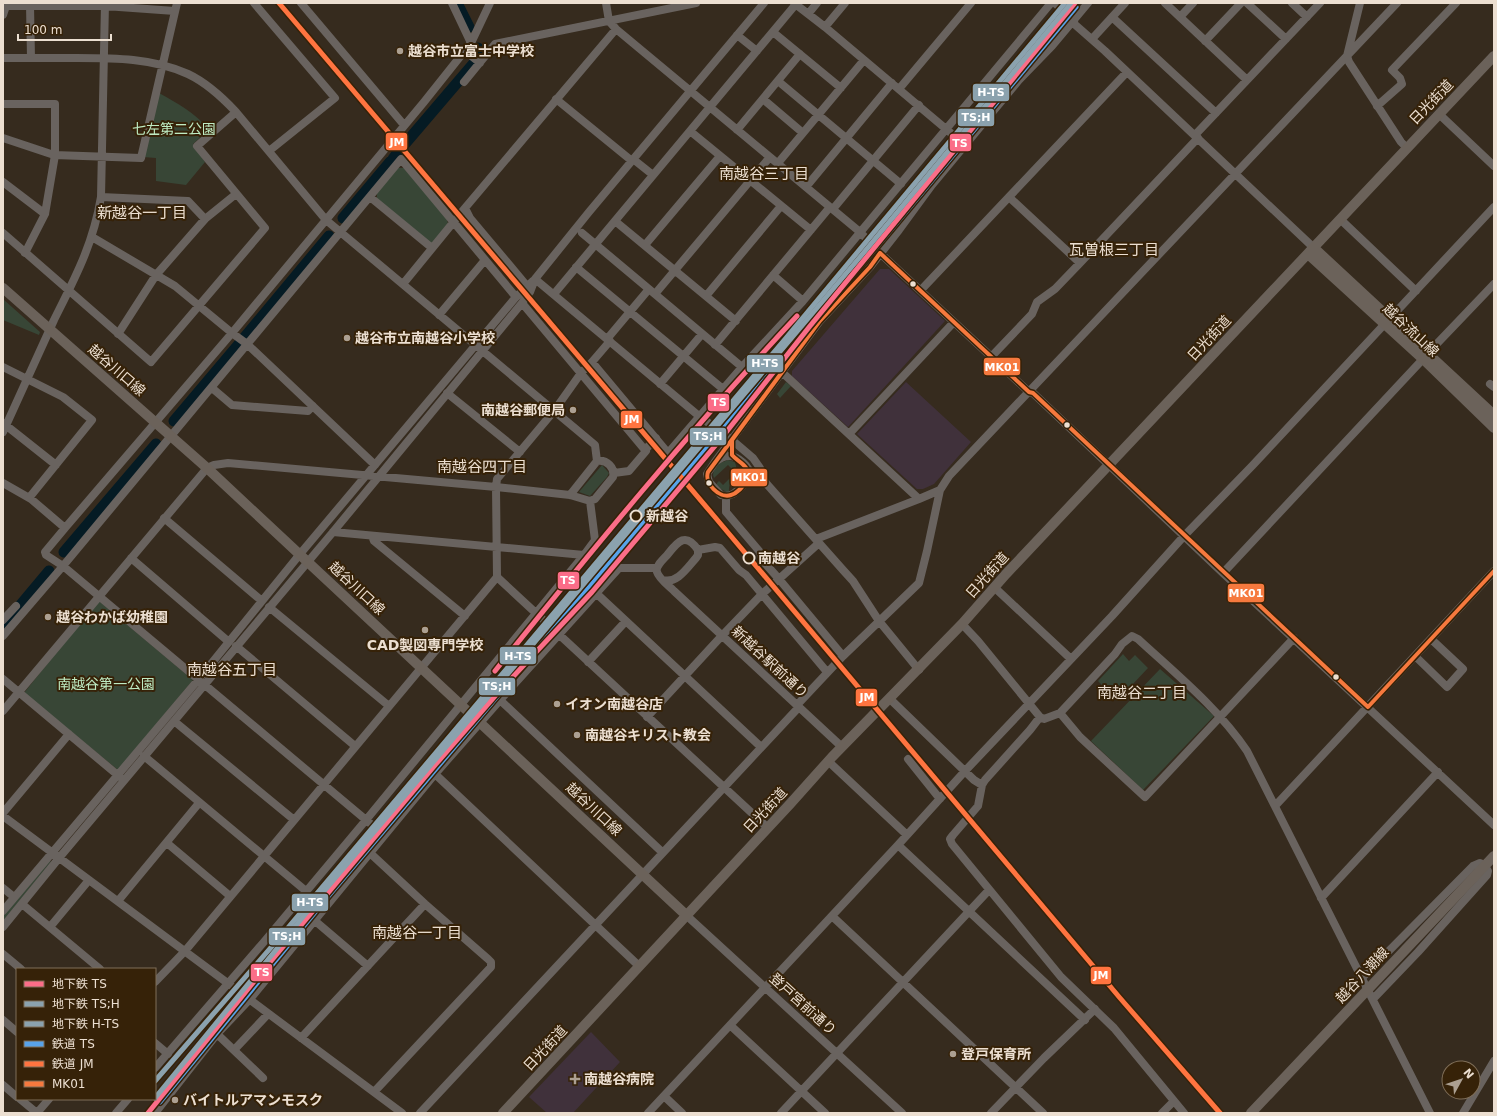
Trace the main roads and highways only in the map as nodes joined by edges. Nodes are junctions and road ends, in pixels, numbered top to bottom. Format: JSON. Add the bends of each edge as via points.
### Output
{"nodes":[{"id":1,"x":1494,"y":56,"type":"edge"},
{"id":2,"x":1311,"y":251,"type":"junction"},
{"id":3,"x":3,"y":288,"type":"edge"},
{"id":4,"x":1425,"y":356,"type":"junction"},
{"id":5,"x":1494,"y":415,"type":"edge"},
{"id":6,"x":1494,"y":428,"type":"edge"},
{"id":7,"x":1494,"y":856,"type":"edge"},
{"id":8,"x":686,"y":915,"type":"junction"},
{"id":9,"x":503,"y":1113,"type":"edge"},
{"id":10,"x":1250,"y":1113,"type":"edge"}],
"edges":[{"from":1,"to":2,"type":"main road","name":"日光街道"},
{"from":2,"to":4,"type":"main road","name":"越谷流山線"},
{"from":2,"to":8,"type":"main road","name":"日光街道"},
{"from":3,"to":8,"type":"main road","name":"越谷川口線","via":[[207,468]]},
{"from":4,"to":5,"type":"main road","name":"越谷流山線"},
{"from":4,"to":6,"type":"main road","name":"越谷流山線"},
{"from":7,"to":10,"type":"main road","name":"越谷八潮線"},
{"from":8,"to":9,"type":"main road","name":"日光街道"}]}
